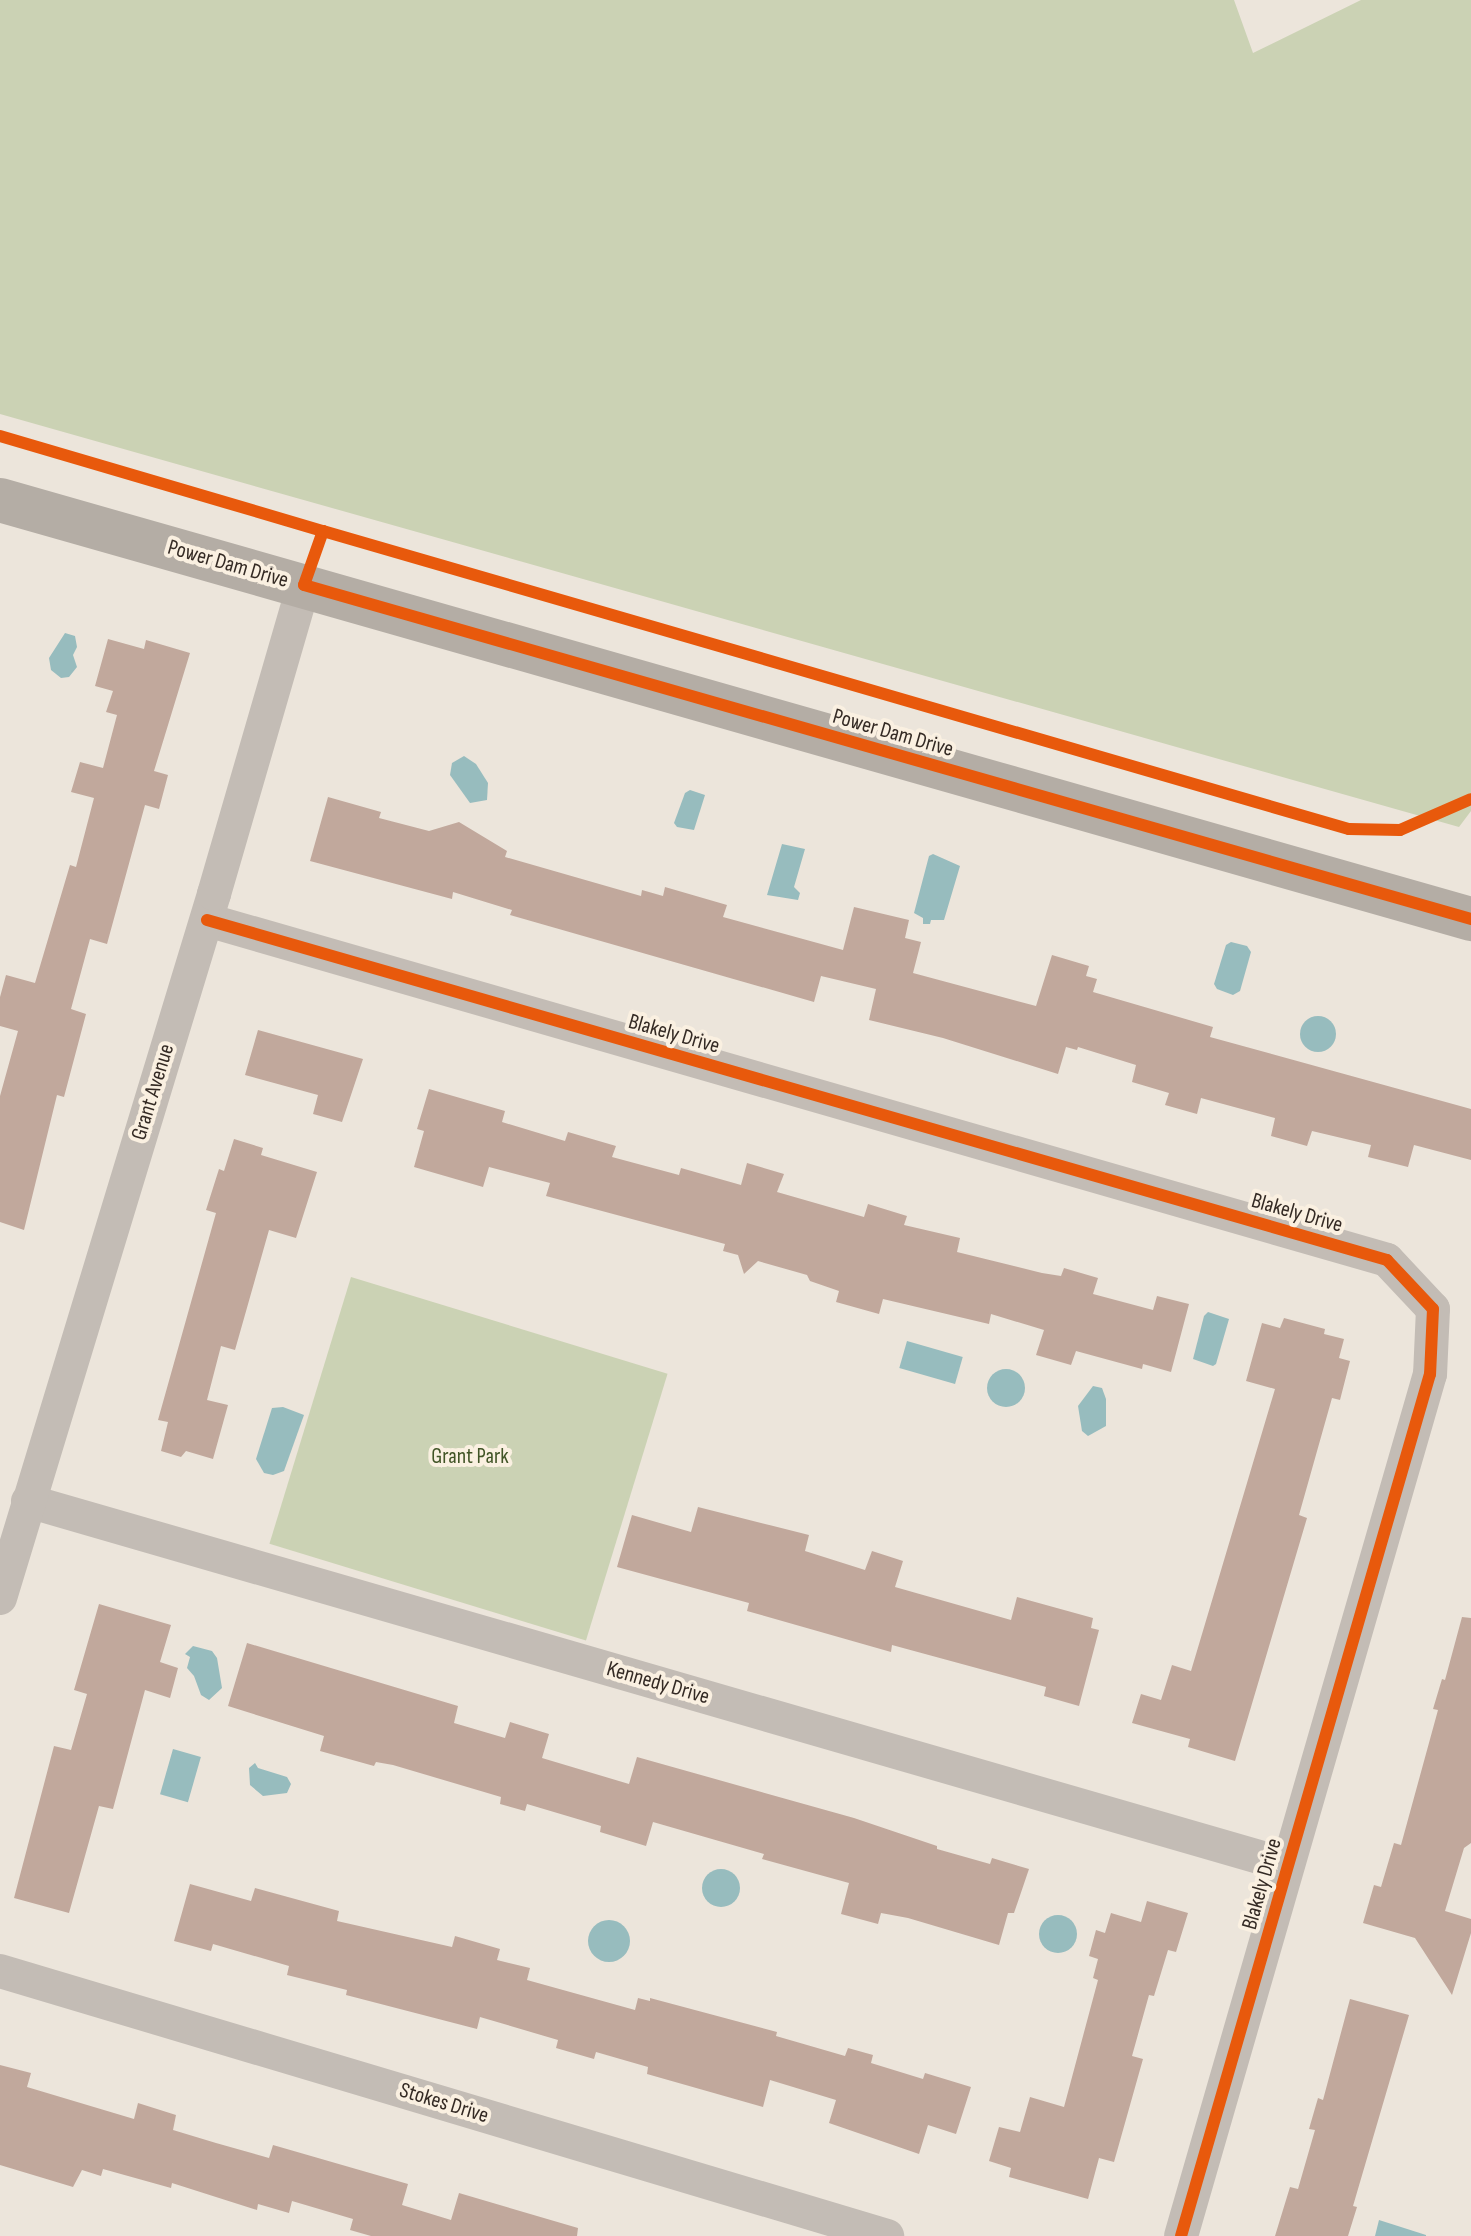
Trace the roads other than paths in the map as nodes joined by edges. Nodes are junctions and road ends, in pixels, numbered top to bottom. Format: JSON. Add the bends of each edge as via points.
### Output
{"nodes":[{"id":1,"x":0,"y":500,"type":"edge"},
{"id":2,"x":304,"y":585,"type":"junction"},
{"id":3,"x":1471,"y":919,"type":"edge"},
{"id":4,"x":207,"y":920,"type":"junction"},
{"id":5,"x":28,"y":1501,"type":"junction"},
{"id":6,"x":0,"y":1598,"type":"edge"},
{"id":7,"x":1287,"y":1865,"type":"junction"},
{"id":8,"x":0,"y":1971,"type":"edge"},
{"id":9,"x":887,"y":2236,"type":"edge"},
{"id":10,"x":1181,"y":2236,"type":"edge"}],
"edges":[{"from":1,"to":2,"type":"main road","name":"Power Dam Drive"},
{"from":2,"to":3,"type":"main road","name":"Power Dam Drive"},
{"from":2,"to":4,"type":"street","name":"Grant Avenue"},
{"from":4,"to":5,"type":"street","name":"Grant Avenue"},
{"from":4,"to":7,"type":"street","name":"Blakely Drive","via":[[1387,1260],[1433,1309],[1430,1374]]},
{"from":5,"to":6,"type":"street","name":"Grant Avenue"},
{"from":5,"to":7,"type":"street","name":"Kennedy Drive"},
{"from":7,"to":10,"type":"street","name":"Blakely Drive"},
{"from":8,"to":9,"type":"street","name":"Stokes Drive"}]}
